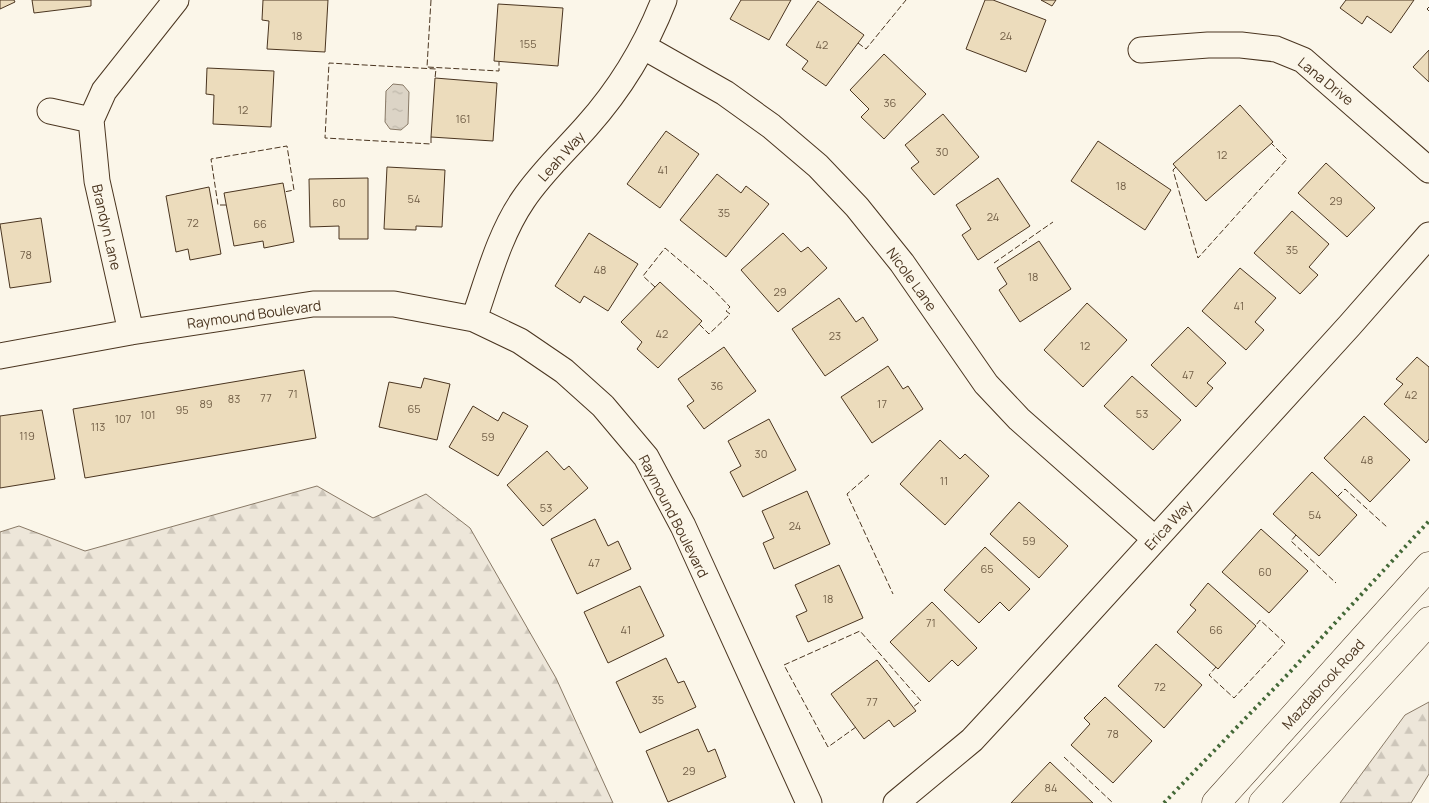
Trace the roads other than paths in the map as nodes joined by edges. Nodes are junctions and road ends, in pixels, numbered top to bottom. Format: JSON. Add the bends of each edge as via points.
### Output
{"nodes":[{"id":1,"x":176,"y":0,"type":"edge"},
{"id":2,"x":664,"y":0,"type":"edge"},
{"id":3,"x":644,"y":47,"type":"junction"},
{"id":4,"x":1141,"y":50,"type":"dead end"},
{"id":5,"x":50,"y":111,"type":"dead end"},
{"id":6,"x":91,"y":120,"type":"junction"},
{"id":7,"x":1429,"y":170,"type":"edge"},
{"id":8,"x":1429,"y":235,"type":"edge"},
{"id":9,"x":474,"y":319,"type":"junction"},
{"id":10,"x":131,"y":332,"type":"junction"},
{"id":11,"x":0,"y":356,"type":"edge"},
{"id":12,"x":1155,"y":539,"type":"junction"},
{"id":13,"x":1429,"y":566,"type":"edge"},
{"id":14,"x":1429,"y":621,"type":"edge"},
{"id":15,"x":809,"y":803,"type":"edge"},
{"id":16,"x":896,"y":803,"type":"edge"},
{"id":17,"x":1216,"y":803,"type":"edge"},
{"id":18,"x":1263,"y":803,"type":"edge"}],
"edges":[{"from":1,"to":6,"type":"street","name":"Brandyn Lane","via":[[104,91]]},
{"from":2,"to":3,"type":"street","name":"Leah Way"},
{"from":3,"to":9,"type":"street","name":"Leah Way","via":[[589,124],[524,198],[510,220]]},
{"from":3,"to":12,"type":"street","name":"Nicole Lane","via":[[725,93],[818,166],[857,207],[902,263],[986,384],[1019,419]]},
{"from":4,"to":7,"type":"street","name":"Lana Drive","via":[[1241,45],[1276,49],[1303,60]]},
{"from":5,"to":6,"type":"street"},
{"from":6,"to":10,"type":"street","name":"Brandyn Lane","via":[[97,181]]},
{"from":8,"to":12,"type":"street","name":"Erica Way"},
{"from":9,"to":10,"type":"street","name":"Raymound Boulevard","via":[[394,304],[313,304]]},
{"from":9,"to":15,"type":"street","name":"Raymound Boulevard","via":[[520,342],[564,371],[614,417],[646,457],[683,526]]},
{"from":10,"to":11,"type":"street","name":"Raymound Boulevard"},
{"from":12,"to":16,"type":"street","name":"Erica Way","via":[[972,740]]},
{"from":13,"to":17,"type":"street","name":"Mazdabrook Road"},
{"from":14,"to":18,"type":"street"}]}
